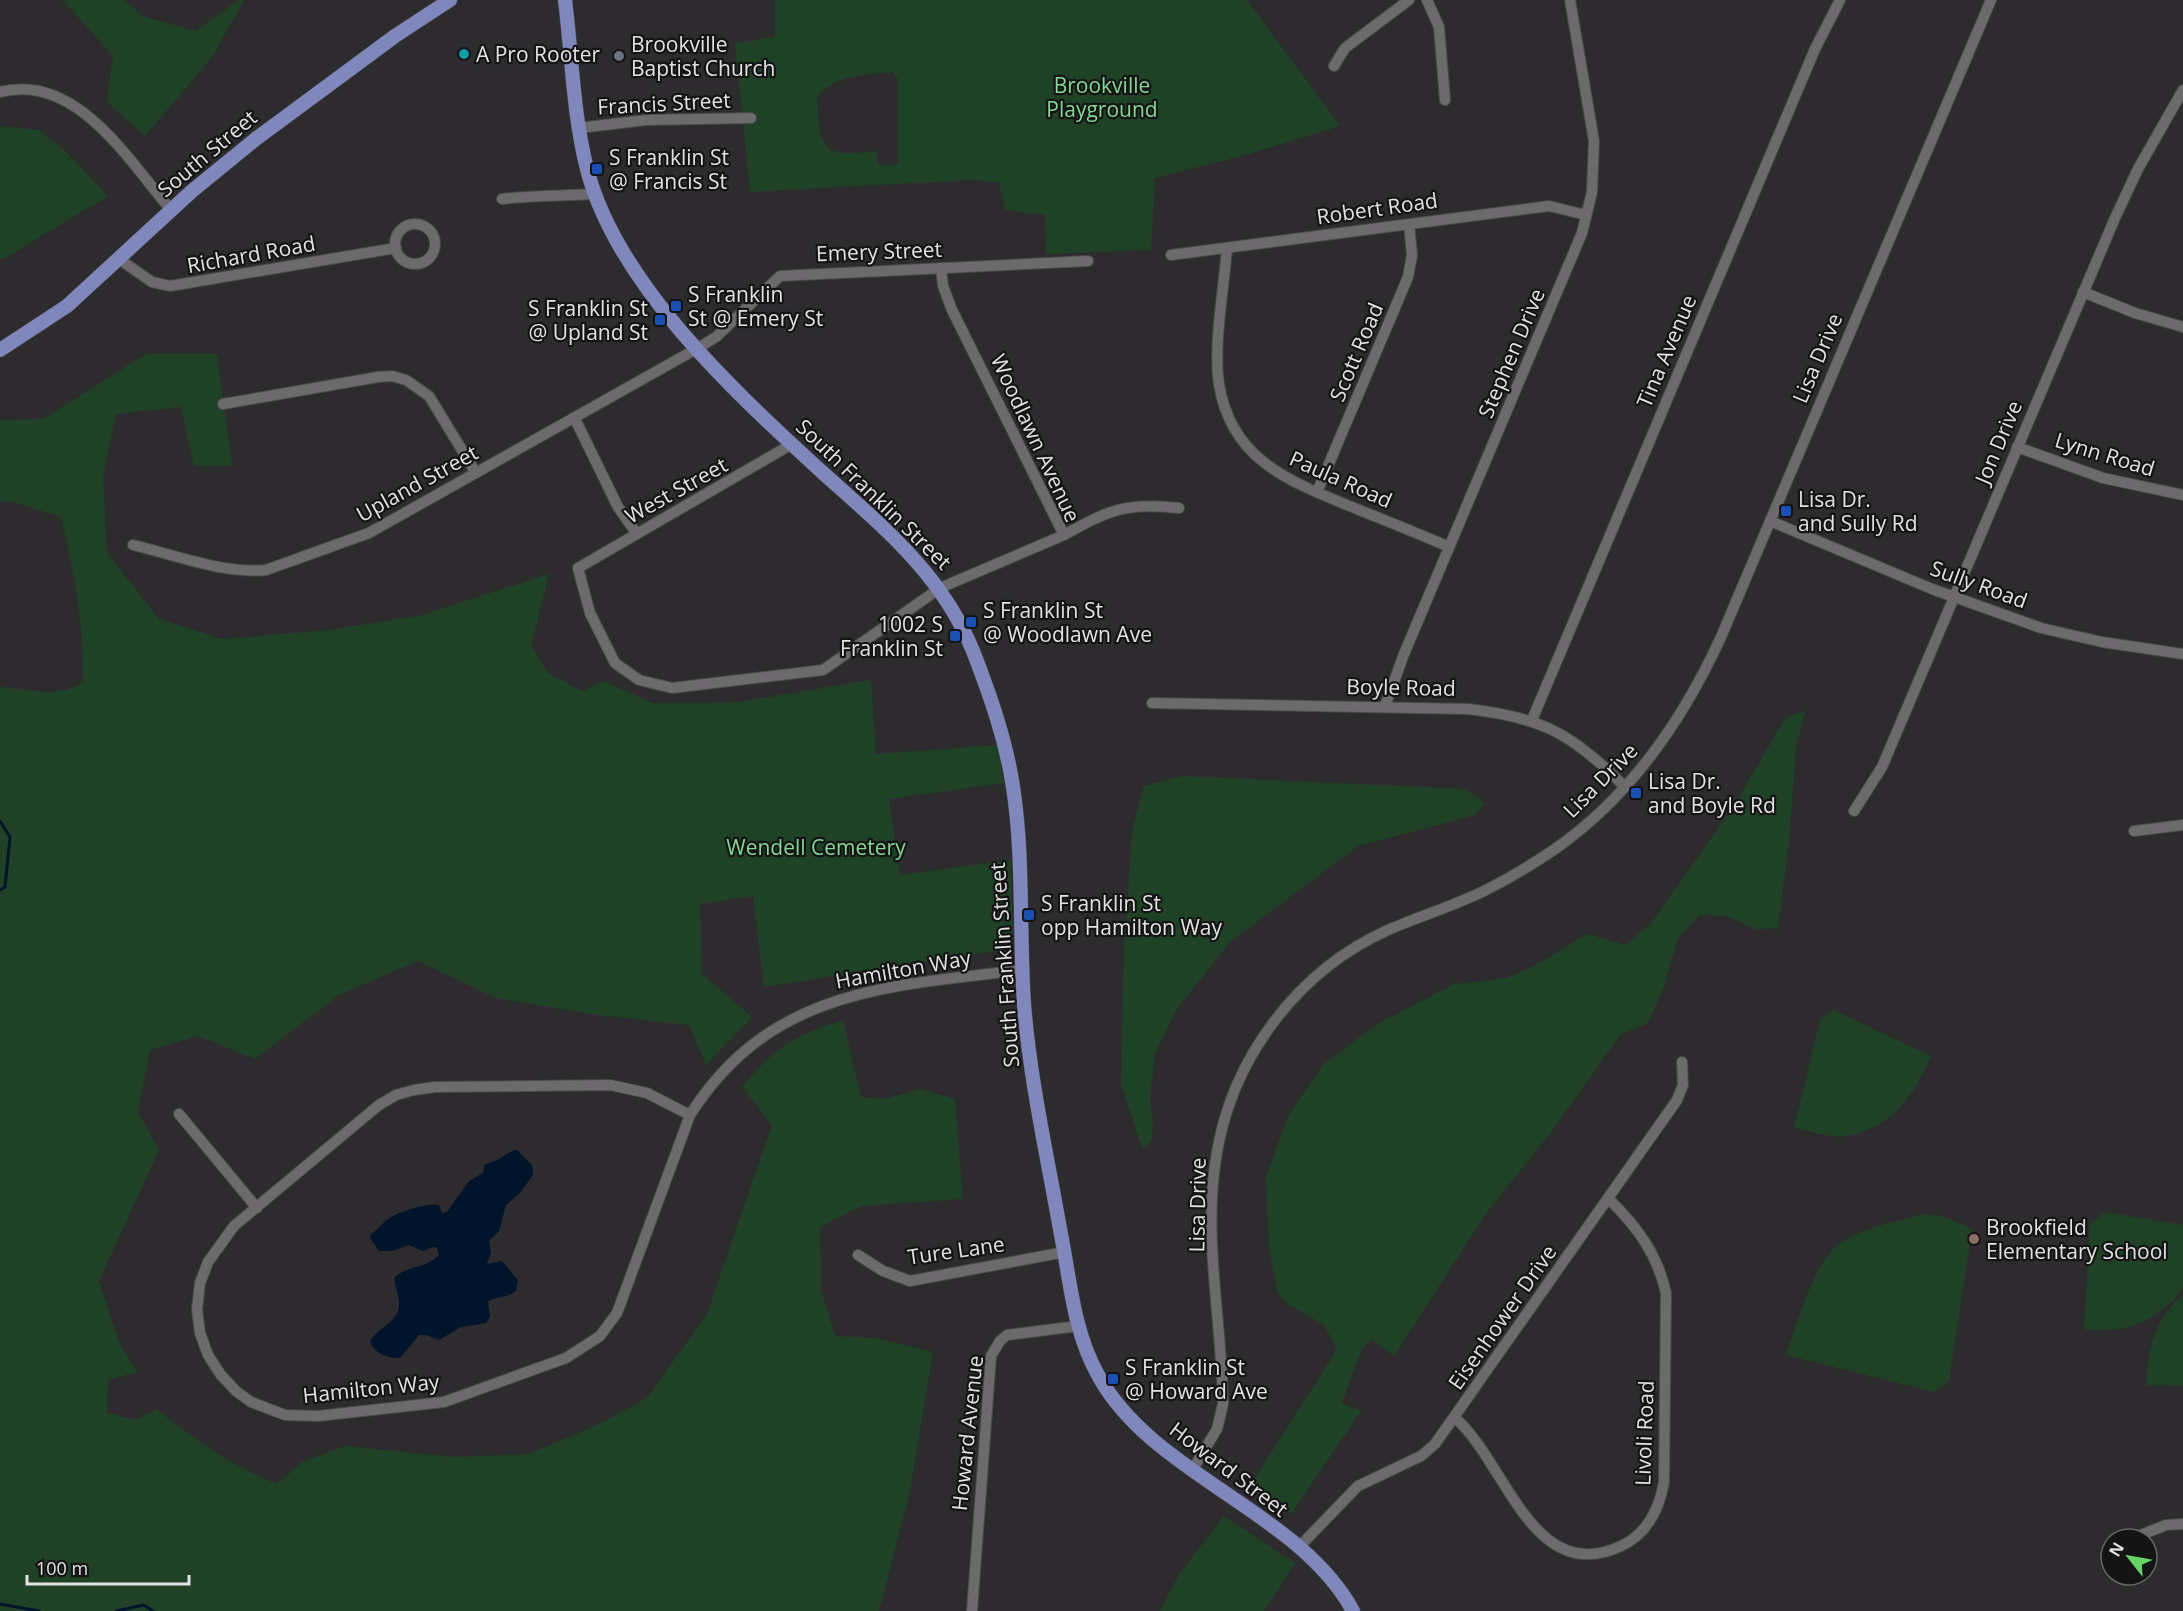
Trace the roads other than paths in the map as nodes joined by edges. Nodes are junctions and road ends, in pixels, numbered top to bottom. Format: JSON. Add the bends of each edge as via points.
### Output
{"nodes":[{"id":1,"x":450,"y":0,"type":"edge"},
{"id":2,"x":565,"y":0,"type":"edge"},
{"id":3,"x":1409,"y":0,"type":"edge"},
{"id":4,"x":1428,"y":0,"type":"edge"},
{"id":5,"x":1570,"y":0,"type":"edge"},
{"id":6,"x":1840,"y":0,"type":"edge"},
{"id":7,"x":1991,"y":0,"type":"edge"},
{"id":8,"x":1334,"y":66,"type":"dead end"},
{"id":9,"x":2183,"y":90,"type":"edge"},
{"id":10,"x":0,"y":92,"type":"edge"},
{"id":11,"x":1444,"y":100,"type":"dead end"},
{"id":12,"x":751,"y":118,"type":"dead end"},
{"id":13,"x":579,"y":128,"type":"junction"},
{"id":14,"x":594,"y":194,"type":"junction"},
{"id":15,"x":502,"y":199,"type":"dead end"},
{"id":16,"x":171,"y":210,"type":"junction"},
{"id":17,"x":1587,"y":215,"type":"junction"},
{"id":18,"x":1409,"y":224,"type":"junction"},
{"id":19,"x":396,"y":248,"type":"dead end"},
{"id":20,"x":1227,"y":248,"type":"junction"},
{"id":21,"x":1171,"y":255,"type":"dead end"},
{"id":22,"x":119,"y":259,"type":"junction"},
{"id":23,"x":1088,"y":261,"type":"dead end"},
{"id":24,"x":941,"y":268,"type":"junction"},
{"id":25,"x":2083,"y":292,"type":"junction"},
{"id":26,"x":2183,"y":327,"type":"edge"},
{"id":27,"x":698,"y":348,"type":"junction"},
{"id":28,"x":0,"y":350,"type":"edge"},
{"id":29,"x":223,"y":404,"type":"dead end"},
{"id":30,"x":575,"y":419,"type":"junction"},
{"id":31,"x":792,"y":444,"type":"junction"},
{"id":32,"x":2017,"y":447,"type":"junction"},
{"id":33,"x":476,"y":473,"type":"junction"},
{"id":34,"x":1317,"y":492,"type":"junction"},
{"id":35,"x":2183,"y":495,"type":"edge"},
{"id":36,"x":1179,"y":508,"type":"dead end"},
{"id":37,"x":1770,"y":521,"type":"junction"},
{"id":38,"x":636,"y":534,"type":"junction"},
{"id":39,"x":1064,"y":535,"type":"junction"},
{"id":40,"x":133,"y":545,"type":"dead end"},
{"id":41,"x":1449,"y":547,"type":"junction"},
{"id":42,"x":578,"y":567,"type":"joint"},
{"id":43,"x":940,"y":588,"type":"junction"},
{"id":44,"x":1954,"y":596,"type":"junction"},
{"id":45,"x":2183,"y":654,"type":"edge"},
{"id":46,"x":1152,"y":703,"type":"dead end"},
{"id":47,"x":1385,"y":706,"type":"junction"},
{"id":48,"x":1532,"y":720,"type":"junction"},
{"id":49,"x":1625,"y":787,"type":"junction"},
{"id":50,"x":1854,"y":811,"type":"dead end"},
{"id":51,"x":2183,"y":825,"type":"edge"},
{"id":52,"x":2134,"y":831,"type":"dead end"},
{"id":53,"x":1022,"y":970,"type":"junction"},
{"id":54,"x":1682,"y":1062,"type":"dead end"},
{"id":55,"x":179,"y":1113,"type":"dead end"},
{"id":56,"x":690,"y":1115,"type":"junction"},
{"id":57,"x":1609,"y":1199,"type":"junction"},
{"id":58,"x":256,"y":1208,"type":"junction"},
{"id":59,"x":1065,"y":1252,"type":"junction"},
{"id":60,"x":858,"y":1255,"type":"dead end"},
{"id":61,"x":1078,"y":1326,"type":"junction"},
{"id":62,"x":1087,"y":1354,"type":"joint"},
{"id":63,"x":1455,"y":1418,"type":"junction"},
{"id":64,"x":1193,"y":1468,"type":"junction"},
{"id":65,"x":2183,"y":1524,"type":"edge"},
{"id":66,"x":2159,"y":1528,"type":"edge"},
{"id":67,"x":1298,"y":1548,"type":"junction"},
{"id":68,"x":972,"y":1611,"type":"edge"},
{"id":69,"x":1353,"y":1611,"type":"edge"}],
"edges":[{"from":1,"to":16,"type":"main road","name":"South Street","via":[[286,116]]},
{"from":2,"to":13,"type":"main road","name":"South Franklin Street"},
{"from":3,"to":8,"type":"street","via":[[1345,48]]},
{"from":4,"to":11,"type":"street","via":[[1439,27]]},
{"from":5,"to":17,"type":"street","name":"Stephen Drive","via":[[1594,141],[1594,175]]},
{"from":6,"to":48,"type":"street","name":"Tina Avenue","via":[[1815,49]]},
{"from":7,"to":37,"type":"street","name":"Lisa Drive"},
{"from":9,"to":25,"type":"street","name":"Jon Drive","via":[[2138,169]]},
{"from":10,"to":16,"type":"street","via":[[36,90],[81,110]]},
{"from":12,"to":13,"type":"street","name":"Francis Street","via":[[646,120]]},
{"from":13,"to":14,"type":"main road","name":"South Franklin Street"},
{"from":14,"to":15,"type":"street"},
{"from":14,"to":27,"type":"main road","name":"South Franklin Street","via":[[632,268]]},
{"from":16,"to":22,"type":"main road","name":"South Street"},
{"from":17,"to":18,"type":"street","name":"Robert Road","via":[[1549,206]]},
{"from":17,"to":41,"type":"street","name":"Stephen Drive"},
{"from":18,"to":20,"type":"street","name":"Robert Road"},
{"from":18,"to":34,"type":"street","name":"Scott Road","via":[[1412,255],[1408,277]]},
{"from":19,"to":22,"type":"street","name":"Richard Road","via":[[170,286],[152,282]]},
{"from":20,"to":21,"type":"street","name":"Robert Road"},
{"from":20,"to":34,"type":"street","name":"Paula Road","via":[[1218,361],[1224,404],[1237,435],[1261,461]]},
{"from":22,"to":28,"type":"main road","name":"South Street","via":[[68,306]]},
{"from":23,"to":24,"type":"street","name":"Emery Street"},
{"from":24,"to":27,"type":"street","name":"Emery Street","via":[[780,276],[716,337]]},
{"from":24,"to":39,"type":"street","name":"Woodlawn Avenue","via":[[952,310]]},
{"from":25,"to":26,"type":"street"},
{"from":25,"to":32,"type":"street","name":"Jon Drive"},
{"from":27,"to":30,"type":"street","name":"Upland Street"},
{"from":27,"to":31,"type":"main road","name":"South Franklin Street"},
{"from":29,"to":33,"type":"street","via":[[392,376],[419,387],[429,396]]},
{"from":30,"to":33,"type":"street","name":"Upland Street"},
{"from":30,"to":38,"type":"street","via":[[618,507]]},
{"from":31,"to":38,"type":"street","name":"West Street"},
{"from":31,"to":43,"type":"main road","name":"South Franklin Street","via":[[891,534]]},
{"from":32,"to":35,"type":"street","name":"Lynn Road","via":[[2103,478]]},
{"from":32,"to":44,"type":"street","name":"Jon Drive"},
{"from":33,"to":40,"type":"street","name":"Upland Street","via":[[369,533],[266,570],[225,567]]},
{"from":34,"to":41,"type":"street","name":"Paula Road"},
{"from":36,"to":39,"type":"street","via":[[1122,507]]},
{"from":37,"to":44,"type":"street","name":"Sully Road"},
{"from":37,"to":49,"type":"street","name":"Lisa Drive","via":[[1689,702]]},
{"from":38,"to":42,"type":"street","name":"West Street"},
{"from":39,"to":43,"type":"street","name":"Woodlawn Avenue"},
{"from":41,"to":47,"type":"street","name":"Stephen Drive"},
{"from":42,"to":43,"type":"street","name":"Woodlawn Avenue","via":[[590,613],[615,663],[639,680],[672,688],[823,670]]},
{"from":43,"to":53,"type":"main road","name":"South Franklin Street","via":[[970,645],[1008,759],[1016,816]]},
{"from":44,"to":45,"type":"street","name":"Sully Road","via":[[2058,633]]},
{"from":44,"to":50,"type":"street","name":"Jon Drive","via":[[1882,767]]},
{"from":46,"to":47,"type":"street","name":"Boyle Road"},
{"from":47,"to":48,"type":"street","name":"Boyle Road","via":[[1468,709]]},
{"from":48,"to":49,"type":"street","name":"Boyle Road","via":[[1589,753]]},
{"from":49,"to":64,"type":"street","name":"Lisa Drive","via":[[1580,830],[1511,877],[1388,930],[1333,963],[1290,1001],[1258,1045],[1230,1104],[1216,1158],[1212,1217],[1223,1404],[1217,1429]]},
{"from":51,"to":52,"type":"street"},
{"from":53,"to":56,"type":"street","name":"Hamilton Way","via":[[864,992],[824,1003],[790,1018],[743,1052],[712,1084]]},
{"from":53,"to":59,"type":"main road","name":"South Franklin Street","via":[[1030,1062]]},
{"from":54,"to":57,"type":"street","name":"Eisenhower Drive","via":[[1683,1085],[1677,1100]]},
{"from":55,"to":58,"type":"street"},
{"from":56,"to":58,"type":"street","name":"Hamilton Way","via":[[647,1093],[610,1085],[414,1090],[379,1105]]},
{"from":56,"to":58,"type":"street","name":"Hamilton Way","via":[[624,1295],[607,1329],[585,1347],[556,1362],[432,1405],[318,1416],[285,1415],[251,1402],[220,1375],[200,1333],[200,1282],[219,1244]]},
{"from":57,"to":63,"type":"street","name":"Eisenhower Drive"},
{"from":57,"to":63,"type":"street","name":"Livoli Road","via":[[1646,1240],[1666,1293],[1664,1482],[1658,1506],[1645,1529],[1632,1540],[1605,1552],[1585,1553],[1552,1544],[1525,1517],[1479,1441]]},
{"from":59,"to":60,"type":"street","name":"Ture Lane","via":[[910,1281],[883,1271]]},
{"from":59,"to":61,"type":"main road","name":"South Franklin Street"},
{"from":61,"to":62,"type":"main road","name":"South Franklin Street"},
{"from":61,"to":68,"type":"street","name":"Howard Avenue","via":[[1007,1335],[991,1356]]},
{"from":62,"to":64,"type":"main road","name":"Howard Street","via":[[1118,1404],[1146,1432]]},
{"from":63,"to":67,"type":"street","name":"Eisenhower Drive","via":[[1421,1456],[1358,1486]]},
{"from":64,"to":67,"type":"main road","name":"Howard Street"},
{"from":65,"to":66,"type":"street"},
{"from":67,"to":69,"type":"main road","name":"Howard Street","via":[[1329,1577]]}]}
